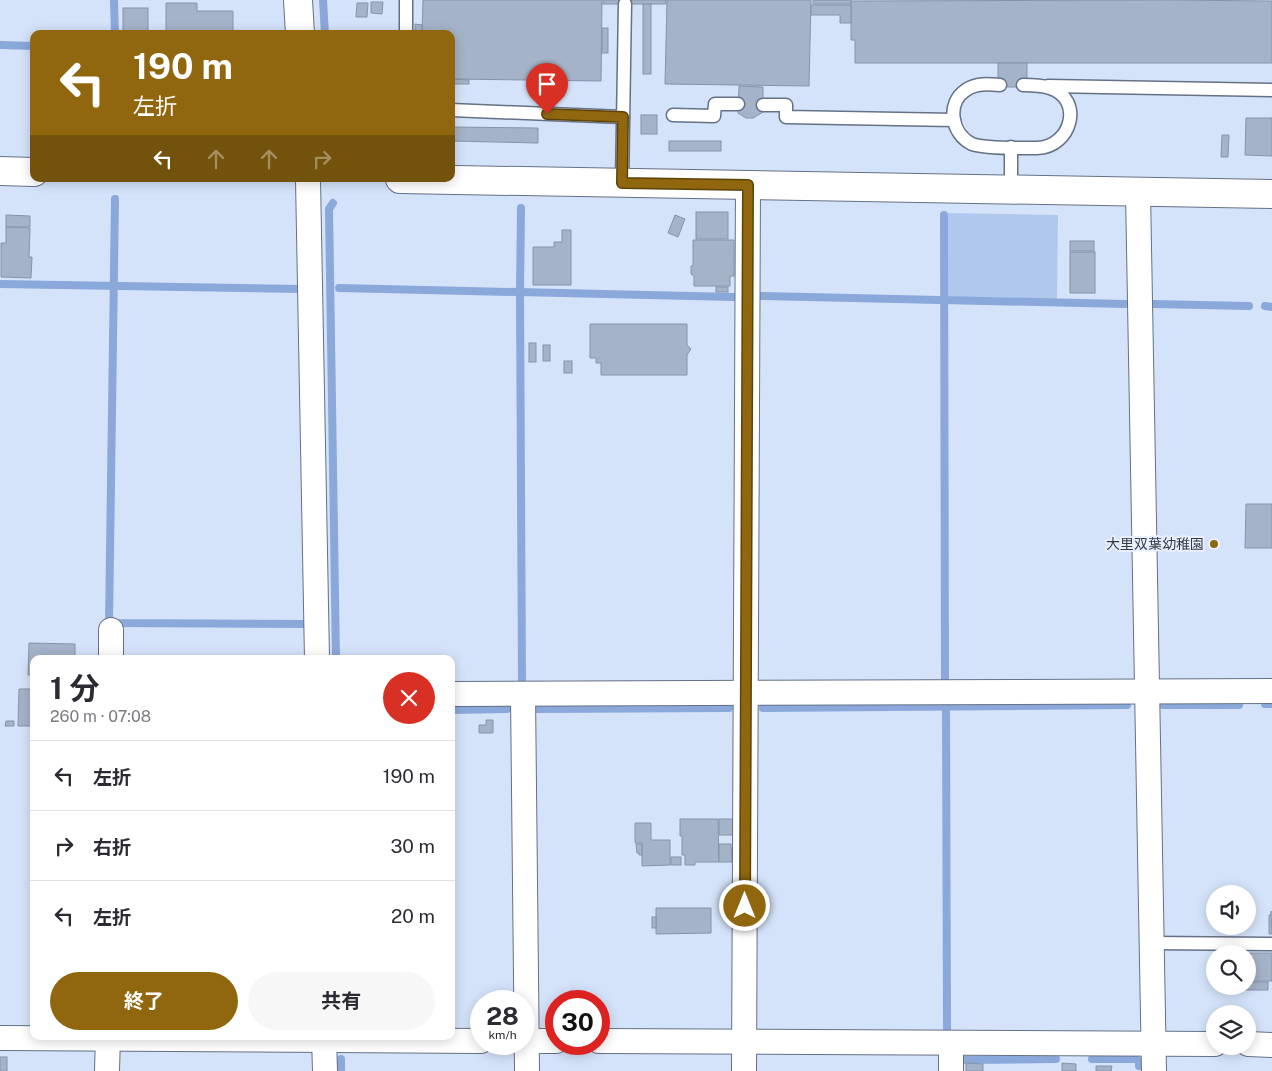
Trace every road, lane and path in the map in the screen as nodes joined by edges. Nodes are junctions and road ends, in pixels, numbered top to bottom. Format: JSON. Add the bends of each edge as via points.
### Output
{"nodes":[{"id":1,"x":298,"y":0,"type":"edge"},
{"id":2,"x":406,"y":0,"type":"edge"},
{"id":3,"x":625,"y":4,"type":"dead end"},
{"id":4,"x":300,"y":30,"type":"edge"},
{"id":5,"x":406,"y":30,"type":"edge"},
{"id":6,"x":1000,"y":84,"type":"dead end"},
{"id":7,"x":1023,"y":85,"type":"dead end"},
{"id":8,"x":1040,"y":86,"type":"junction"},
{"id":9,"x":1272,"y":90,"type":"edge"},
{"id":10,"x":738,"y":104,"type":"dead end"},
{"id":11,"x":763,"y":105,"type":"dead end"},
{"id":12,"x":455,"y":110,"type":"edge"},
{"id":13,"x":673,"y":115,"type":"dead end"},
{"id":14,"x":623,"y":117,"type":"junction"},
{"id":15,"x":954,"y":120,"type":"junction"},
{"id":16,"x":1011,"y":147,"type":"junction"},
{"id":17,"x":0,"y":171,"type":"edge"},
{"id":18,"x":30,"y":172,"type":"edge"},
{"id":19,"x":455,"y":180,"type":"edge"},
{"id":20,"x":308,"y":182,"type":"edge"},
{"id":21,"x":622,"y":183,"type":"junction"},
{"id":22,"x":748,"y":185,"type":"junction"},
{"id":23,"x":1011,"y":190,"type":"junction"},
{"id":24,"x":1138,"y":192,"type":"junction"},
{"id":25,"x":1272,"y":194,"type":"edge"},
{"id":26,"x":111,"y":630,"type":"dead end"},
{"id":27,"x":111,"y":655,"type":"edge"},
{"id":28,"x":317,"y":655,"type":"edge"},
{"id":29,"x":1272,"y":691,"type":"edge"},
{"id":30,"x":1147,"y":692,"type":"junction"},
{"id":31,"x":746,"y":693,"type":"junction"},
{"id":32,"x":455,"y":694,"type":"edge"},
{"id":33,"x":523,"y":694,"type":"junction"},
{"id":34,"x":1152,"y":943,"type":"junction"},
{"id":35,"x":1272,"y":944,"type":"edge"},
{"id":36,"x":525,"y":990,"type":"edge"},
{"id":37,"x":0,"y":1038,"type":"edge"},
{"id":38,"x":30,"y":1038,"type":"edge"},
{"id":39,"x":108,"y":1040,"type":"edge"},
{"id":40,"x":324,"y":1040,"type":"edge"},
{"id":41,"x":402,"y":1040,"type":"edge"},
{"id":42,"x":470,"y":1041,"type":"edge"},
{"id":43,"x":610,"y":1041,"type":"edge"},
{"id":44,"x":744,"y":1042,"type":"junction"},
{"id":45,"x":951,"y":1043,"type":"junction"},
{"id":46,"x":1154,"y":1043,"type":"junction"},
{"id":47,"x":1206,"y":1044,"type":"edge"},
{"id":48,"x":1256,"y":1044,"type":"edge"},
{"id":49,"x":1272,"y":1045,"type":"edge"},
{"id":50,"x":526,"y":1055,"type":"edge"},
{"id":51,"x":107,"y":1071,"type":"edge"},
{"id":52,"x":325,"y":1071,"type":"edge"},
{"id":53,"x":527,"y":1071,"type":"edge"},
{"id":54,"x":744,"y":1071,"type":"edge"},
{"id":55,"x":951,"y":1071,"type":"edge"},
{"id":56,"x":1154,"y":1071,"type":"edge"}],
"edges":[{"from":1,"to":4,"type":"street"},
{"from":2,"to":5,"type":"lane"},
{"from":3,"to":14,"type":"lane"},
{"from":6,"to":15,"type":"lane","via":[[974,86],[965,91],[954,109]]},
{"from":7,"to":8,"type":"lane"},
{"from":8,"to":9,"type":"lane"},
{"from":8,"to":16,"type":"lane","via":[[1060,93],[1066,102],[1070,112],[1066,132],[1049,146]]},
{"from":10,"to":13,"type":"lane","via":[[715,104],[714,116]]},
{"from":11,"to":15,"type":"lane","via":[[786,105],[786,117]]},
{"from":12,"to":14,"type":"lane"},
{"from":14,"to":21,"type":"lane"},
{"from":15,"to":16,"type":"lane","via":[[964,139],[973,144]]},
{"from":16,"to":23,"type":"lane"},
{"from":17,"to":18,"type":"street"},
{"from":19,"to":21,"type":"street"},
{"from":20,"to":28,"type":"street"},
{"from":21,"to":22,"type":"street"},
{"from":22,"to":23,"type":"street"},
{"from":22,"to":31,"type":"street"},
{"from":23,"to":24,"type":"street"},
{"from":24,"to":25,"type":"street"},
{"from":24,"to":30,"type":"street"},
{"from":26,"to":27,"type":"street"},
{"from":29,"to":30,"type":"street"},
{"from":30,"to":31,"type":"street"},
{"from":30,"to":34,"type":"street"},
{"from":31,"to":33,"type":"street"},
{"from":31,"to":44,"type":"street"},
{"from":32,"to":33,"type":"street"},
{"from":33,"to":36,"type":"street"},
{"from":34,"to":35,"type":"lane"},
{"from":34,"to":46,"type":"street"},
{"from":37,"to":38,"type":"street"},
{"from":39,"to":51,"type":"street"},
{"from":40,"to":52,"type":"street"},
{"from":41,"to":42,"type":"street"},
{"from":43,"to":44,"type":"street"},
{"from":44,"to":45,"type":"street"},
{"from":44,"to":54,"type":"street"},
{"from":45,"to":46,"type":"street"},
{"from":45,"to":55,"type":"street"},
{"from":46,"to":47,"type":"street"},
{"from":46,"to":56,"type":"street"},
{"from":48,"to":49,"type":"street"},
{"from":50,"to":53,"type":"street"}]}
